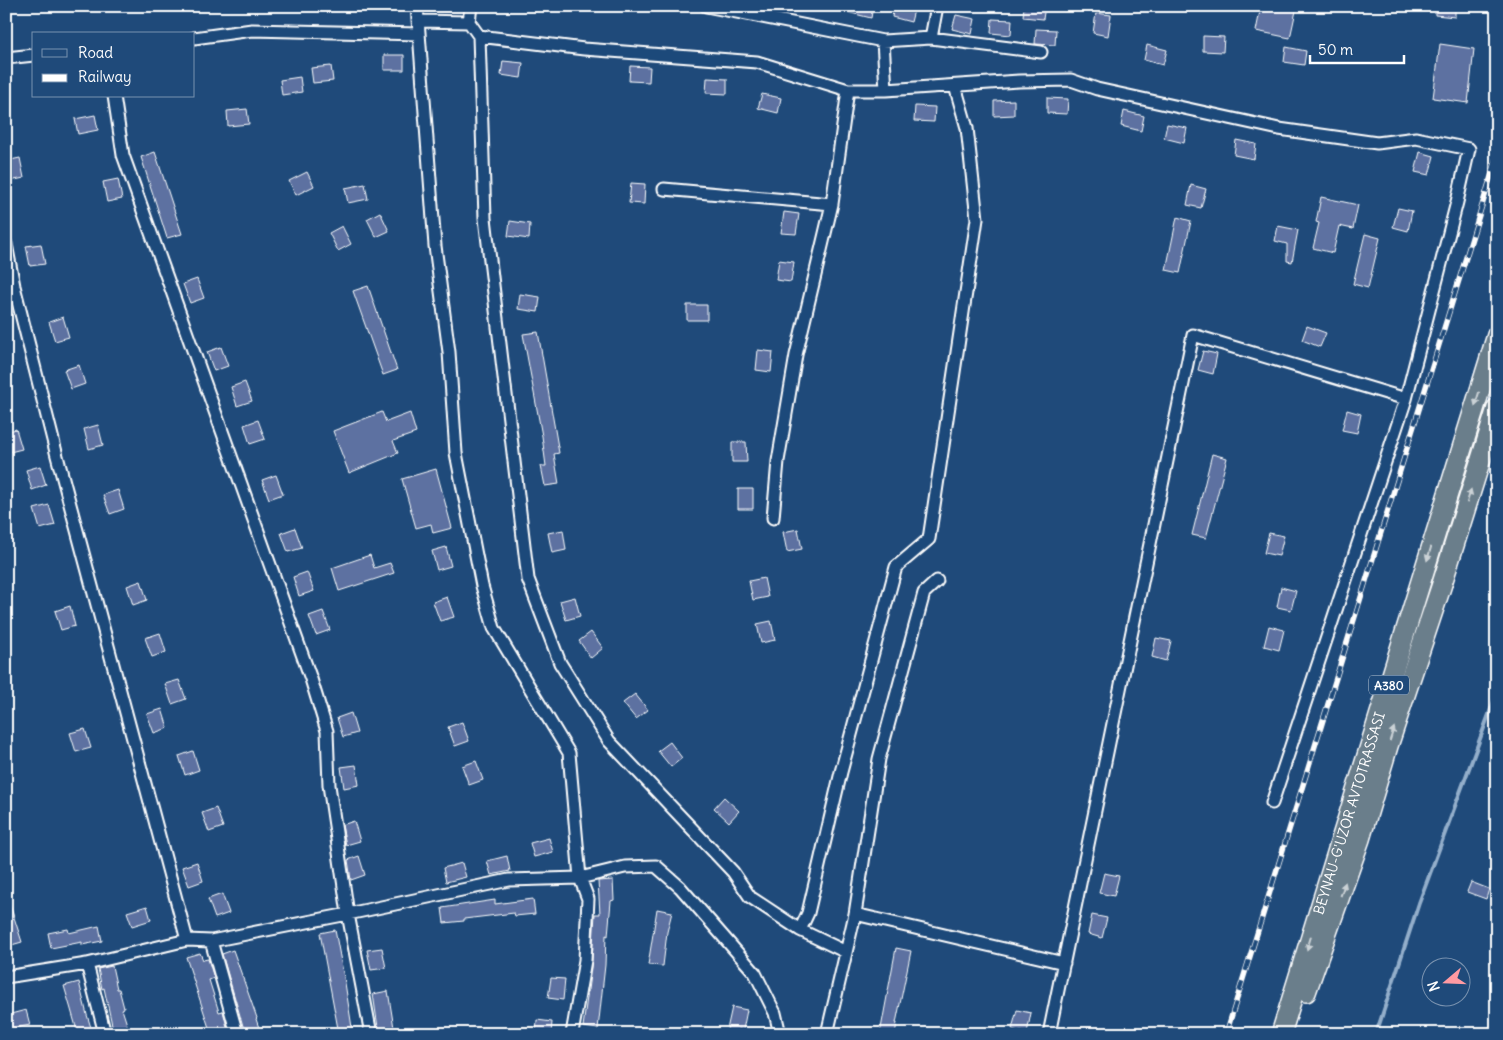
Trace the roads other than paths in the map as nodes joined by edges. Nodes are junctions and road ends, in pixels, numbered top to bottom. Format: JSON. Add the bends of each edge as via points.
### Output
{"nodes":[{"id":1,"x":417,"y":6,"type":"edge"},
{"id":2,"x":471,"y":6,"type":"edge"},
{"id":3,"x":706,"y":6,"type":"edge"},
{"id":4,"x":937,"y":6,"type":"edge"},
{"id":5,"x":418,"y":21,"type":"junction"},
{"id":6,"x":469,"y":22,"type":"junction"},
{"id":7,"x":418,"y":34,"type":"junction"},
{"id":8,"x":479,"y":36,"type":"junction"},
{"id":9,"x":195,"y":38,"type":"edge"},
{"id":10,"x":931,"y":38,"type":"junction"},
{"id":11,"x":883,"y":41,"type":"junction"},
{"id":12,"x":1041,"y":52,"type":"dead end"},
{"id":13,"x":32,"y":56,"type":"edge"},
{"id":14,"x":6,"y":58,"type":"edge"},
{"id":15,"x":954,"y":86,"type":"junction"},
{"id":16,"x":848,"y":90,"type":"junction"},
{"id":17,"x":886,"y":90,"type":"junction"},
{"id":18,"x":114,"y":98,"type":"edge"},
{"id":19,"x":664,"y":189,"type":"dead end"},
{"id":20,"x":832,"y":204,"type":"junction"},
{"id":21,"x":6,"y":244,"type":"edge"},
{"id":22,"x":1497,"y":335,"type":"edge"},
{"id":23,"x":1406,"y":399,"type":"junction"},
{"id":24,"x":1497,"y":408,"type":"edge"},
{"id":25,"x":773,"y":518,"type":"dead end"},
{"id":26,"x":937,"y":582,"type":"dead end"},
{"id":27,"x":1272,"y":803,"type":"dead end"},
{"id":28,"x":580,"y":878,"type":"junction"},
{"id":29,"x":348,"y":914,"type":"junction"},
{"id":30,"x":855,"y":914,"type":"junction"},
{"id":31,"x":800,"y":930,"type":"junction"},
{"id":32,"x":187,"y":940,"type":"junction"},
{"id":33,"x":211,"y":941,"type":"junction"},
{"id":34,"x":846,"y":952,"type":"junction"},
{"id":35,"x":1064,"y":963,"type":"junction"},
{"id":36,"x":87,"y":964,"type":"junction"},
{"id":37,"x":6,"y":977,"type":"edge"},
{"id":38,"x":105,"y":1034,"type":"edge"},
{"id":39,"x":237,"y":1034,"type":"edge"},
{"id":40,"x":371,"y":1034,"type":"edge"},
{"id":41,"x":572,"y":1034,"type":"edge"},
{"id":42,"x":780,"y":1034,"type":"edge"},
{"id":43,"x":828,"y":1034,"type":"edge"},
{"id":44,"x":1049,"y":1034,"type":"edge"},
{"id":45,"x":1281,"y":1034,"type":"edge"},
{"id":46,"x":1292,"y":1034,"type":"edge"}],
"edges":[{"from":1,"to":5,"type":"street"},
{"from":2,"to":6,"type":"street"},
{"from":3,"to":11,"type":"street"},
{"from":4,"to":10,"type":"street"},
{"from":5,"to":6,"type":"street"},
{"from":5,"to":7,"type":"street"},
{"from":6,"to":8,"type":"street"},
{"from":7,"to":9,"type":"street","via":[[252,30]]},
{"from":7,"to":28,"type":"street","via":[[456,454],[482,586],[494,628],[569,753]]},
{"from":8,"to":16,"type":"street","via":[[584,49],[757,62]]},
{"from":8,"to":31,"type":"street","via":[[485,218],[528,579],[560,663],[609,741],[733,872],[750,897]]},
{"from":10,"to":11,"type":"street"},
{"from":10,"to":12,"type":"street"},
{"from":11,"to":17,"type":"street"},
{"from":13,"to":14,"type":"street"},
{"from":15,"to":17,"type":"street"},
{"from":15,"to":23,"type":"street","via":[[1071,80],[1097,89],[1279,129],[1377,144],[1416,138],[1469,149]]},
{"from":15,"to":31,"type":"street","via":[[967,128],[977,219],[929,540],[896,568],[841,772],[808,913]]},
{"from":16,"to":17,"type":"street"},
{"from":16,"to":20,"type":"street"},
{"from":18,"to":29,"type":"street","via":[[122,155],[327,731],[329,785]]},
{"from":19,"to":20,"type":"street"},
{"from":20,"to":25,"type":"street","via":[[796,355],[778,461]]},
{"from":21,"to":32,"type":"street","via":[[57,456]]},
{"from":22,"to":45,"type":"highway","name":"BEYNAU-G'UZOR AVTOTRASSASI","number":"A380","one_way":true},
{"from":23,"to":27,"type":"street"},
{"from":23,"to":35,"type":"street","via":[[1193,335]]},
{"from":46,"to":24,"type":"highway","name":"BEYNAU-G'UZOR AVTOTRASSASI","number":"A380","one_way":true,"via":[[1360,839]]},
{"from":26,"to":30,"type":"street","via":[[924,593],[879,758]]},
{"from":28,"to":29,"type":"street","via":[[509,880]]},
{"from":28,"to":41,"type":"street","via":[[588,899],[586,960]]},
{"from":28,"to":42,"type":"street","via":[[624,867],[656,866],[680,887],[755,973],[775,1013]]},
{"from":29,"to":33,"type":"street"},
{"from":29,"to":40,"type":"street"},
{"from":30,"to":34,"type":"street"},
{"from":30,"to":35,"type":"street"},
{"from":31,"to":34,"type":"street"},
{"from":32,"to":33,"type":"street"},
{"from":32,"to":36,"type":"street"},
{"from":33,"to":39,"type":"street"},
{"from":34,"to":43,"type":"street"},
{"from":35,"to":44,"type":"street"},
{"from":36,"to":37,"type":"street"},
{"from":36,"to":38,"type":"street"}]}
